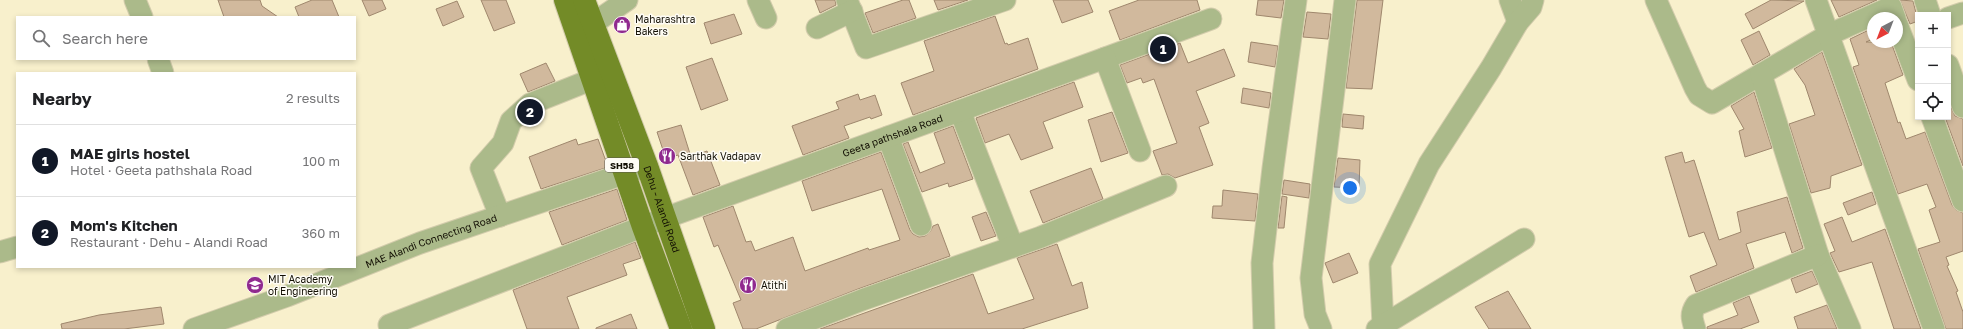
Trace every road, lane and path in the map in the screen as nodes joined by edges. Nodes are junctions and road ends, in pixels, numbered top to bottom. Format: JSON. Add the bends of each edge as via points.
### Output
{"nodes":[{"id":1,"x":135,"y":0,"type":"edge"},
{"id":2,"x":565,"y":0,"type":"edge"},
{"id":3,"x":584,"y":0,"type":"edge"},
{"id":4,"x":627,"y":0,"type":"edge"},
{"id":5,"x":1006,"y":0,"type":"edge"},
{"id":6,"x":1296,"y":0,"type":"edge"},
{"id":7,"x":1345,"y":0,"type":"edge"},
{"id":8,"x":1510,"y":0,"type":"edge"},
{"id":9,"x":1534,"y":0,"type":"edge"},
{"id":10,"x":1656,"y":0,"type":"edge"},
{"id":11,"x":1816,"y":0,"type":"edge"},
{"id":12,"x":1925,"y":0,"type":"edge"},
{"id":13,"x":850,"y":6,"type":"edge"},
{"id":14,"x":1880,"y":12,"type":"edge"},
{"id":15,"x":1893,"y":12,"type":"edge"},
{"id":16,"x":1929,"y":12,"type":"edge"},
{"id":17,"x":1963,"y":13,"type":"edge"},
{"id":18,"x":142,"y":16,"type":"edge"},
{"id":19,"x":1951,"y":17,"type":"edge"},
{"id":20,"x":1867,"y":18,"type":"edge"},
{"id":21,"x":1211,"y":19,"type":"dead end"},
{"id":22,"x":1518,"y":22,"type":"junction"},
{"id":23,"x":594,"y":23,"type":"junction"},
{"id":24,"x":817,"y":28,"type":"dead end"},
{"id":25,"x":1828,"y":35,"type":"junction"},
{"id":26,"x":1903,"y":40,"type":"edge"},
{"id":27,"x":1105,"y":58,"type":"junction"},
{"id":28,"x":158,"y":60,"type":"edge"},
{"id":29,"x":163,"y":72,"type":"edge"},
{"id":30,"x":1915,"y":72,"type":"edge"},
{"id":31,"x":1951,"y":73,"type":"edge"},
{"id":32,"x":1760,"y":74,"type":"junction"},
{"id":33,"x":593,"y":79,"type":"junction"},
{"id":34,"x":1963,"y":107,"type":"edge"},
{"id":35,"x":960,"y":111,"type":"junction"},
{"id":36,"x":1933,"y":120,"type":"edge"},
{"id":37,"x":888,"y":137,"type":"junction"},
{"id":38,"x":1140,"y":151,"type":"dead end"},
{"id":39,"x":647,"y":166,"type":"junction"},
{"id":40,"x":625,"y":173,"type":"junction"},
{"id":41,"x":1166,"y":186,"type":"dead end"},
{"id":42,"x":1963,"y":200,"type":"edge"},
{"id":43,"x":500,"y":216,"type":"junction"},
{"id":44,"x":665,"y":218,"type":"junction"},
{"id":45,"x":921,"y":225,"type":"dead end"},
{"id":46,"x":643,"y":227,"type":"junction"},
{"id":47,"x":1524,"y":239,"type":"dead end"},
{"id":48,"x":16,"y":247,"type":"edge"},
{"id":49,"x":1013,"y":247,"type":"junction"},
{"id":50,"x":0,"y":252,"type":"edge"},
{"id":51,"x":1818,"y":255,"type":"junction"},
{"id":52,"x":389,"y":325,"type":"dead end"},
{"id":53,"x":1380,"y":327,"type":"edge"},
{"id":54,"x":194,"y":329,"type":"edge"},
{"id":55,"x":681,"y":329,"type":"edge"},
{"id":56,"x":704,"y":329,"type":"edge"},
{"id":57,"x":787,"y":329,"type":"edge"},
{"id":58,"x":1264,"y":329,"type":"edge"},
{"id":59,"x":1321,"y":329,"type":"edge"},
{"id":60,"x":1696,"y":329,"type":"edge"},
{"id":61,"x":1850,"y":329,"type":"edge"},
{"id":62,"x":1934,"y":329,"type":"edge"}],
"edges":[{"from":1,"to":18,"type":"street"},
{"from":2,"to":33,"type":"main road","number":"SH58"},
{"from":3,"to":23,"type":"main road","name":"Dehu - Alandi Road","number":"SH58"},
{"from":4,"to":23,"type":"street"},
{"from":5,"to":13,"type":"street","via":[[866,48]]},
{"from":6,"to":58,"type":"street","via":[[1262,263]]},
{"from":7,"to":59,"type":"street","via":[[1311,278],[1315,314]]},
{"from":8,"to":22,"type":"street"},
{"from":9,"to":22,"type":"street"},
{"from":10,"to":32,"type":"street","via":[[1699,95],[1712,103]]},
{"from":11,"to":25,"type":"street"},
{"from":12,"to":16,"type":"street"},
{"from":13,"to":24,"type":"street"},
{"from":14,"to":15,"type":"street","via":[[1891,7]]},
{"from":17,"to":19,"type":"street"},
{"from":20,"to":25,"type":"street"},
{"from":21,"to":27,"type":"street","name":"Geeta pathshala Road"},
{"from":22,"to":53,"type":"street","via":[[1429,164],[1380,264]]},
{"from":23,"to":39,"type":"main road","name":"Dehu - Alandi Road","number":"SH58"},
{"from":25,"to":32,"type":"street"},
{"from":25,"to":62,"type":"street"},
{"from":26,"to":30,"type":"street"},
{"from":27,"to":35,"type":"street","name":"Geeta pathshala Road"},
{"from":27,"to":38,"type":"street"},
{"from":28,"to":29,"type":"street"},
{"from":31,"to":34,"type":"street"},
{"from":32,"to":51,"type":"street"},
{"from":33,"to":40,"type":"main road","number":"SH58"},
{"from":33,"to":43,"type":"street","via":[[530,104],[512,121],[503,143],[481,168]]},
{"from":35,"to":37,"type":"street","name":"Geeta pathshala Road"},
{"from":35,"to":49,"type":"street"},
{"from":36,"to":42,"type":"street"},
{"from":37,"to":44,"type":"street","name":"Geeta pathshala Road"},
{"from":37,"to":45,"type":"street"},
{"from":39,"to":40,"type":"street","name":"MAE Alandi Connecting Road"},
{"from":39,"to":44,"type":"main road","name":"Dehu - Alandi Road","number":"SH58"},
{"from":40,"to":43,"type":"street","name":"MAE Alandi Connecting Road"},
{"from":40,"to":46,"type":"main road","number":"SH58"},
{"from":41,"to":49,"type":"street"},
{"from":43,"to":54,"type":"street","name":"MAE Alandi Connecting Road"},
{"from":44,"to":46,"type":"street","name":"Geeta pathshala Road"},
{"from":44,"to":56,"type":"main road","name":"Dehu - Alandi Road","number":"SH58"},
{"from":46,"to":52,"type":"street","name":"Geeta pathshala Road"},
{"from":46,"to":55,"type":"main road","number":"SH58"},
{"from":47,"to":53,"type":"street"},
{"from":48,"to":50,"type":"street"},
{"from":49,"to":57,"type":"street"},
{"from":51,"to":60,"type":"street","via":[[1696,305],[1692,311],[1692,318]]},
{"from":51,"to":61,"type":"street"}]}
